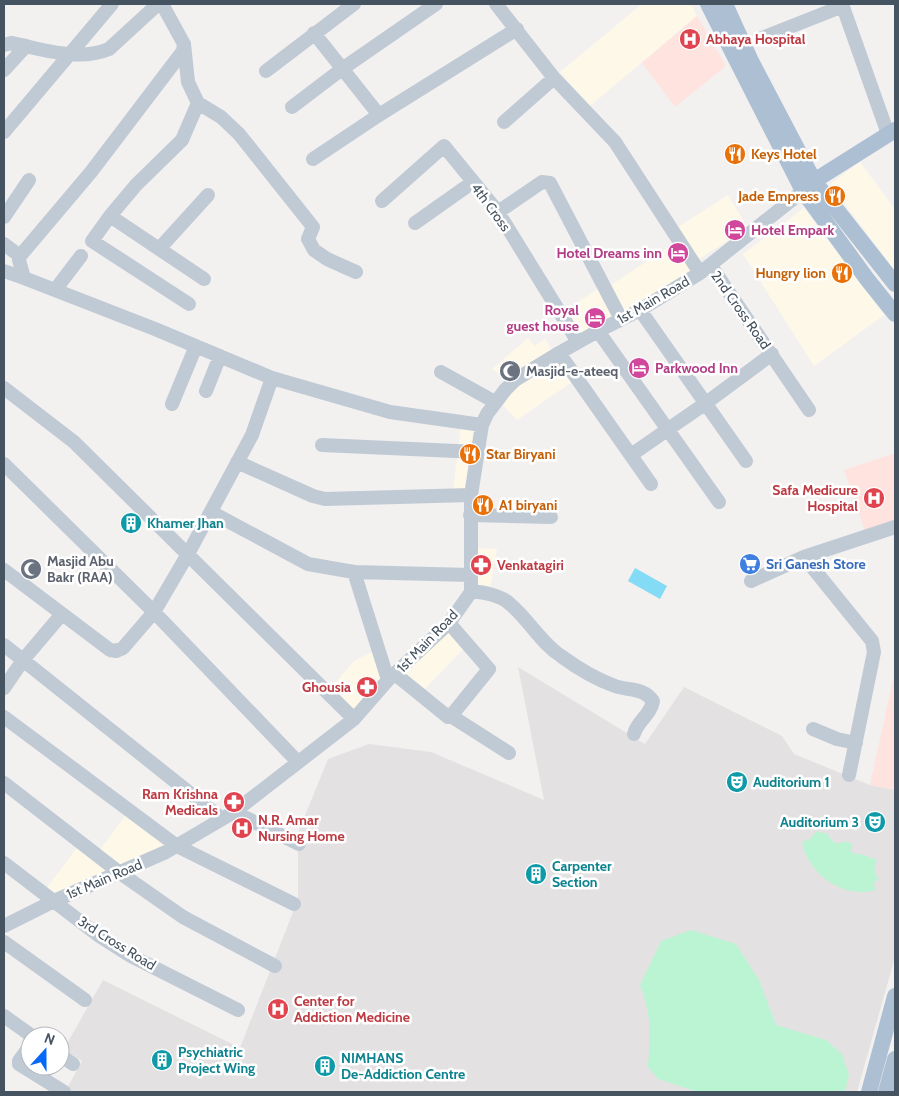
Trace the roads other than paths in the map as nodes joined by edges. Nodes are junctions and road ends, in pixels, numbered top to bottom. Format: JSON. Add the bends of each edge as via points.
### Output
{"nodes":[{"id":1,"x":112,"y":4,"type":"edge"},
{"id":2,"x":158,"y":4,"type":"edge"},
{"id":3,"x":162,"y":4,"type":"edge"},
{"id":4,"x":354,"y":4,"type":"edge"},
{"id":5,"x":436,"y":4,"type":"edge"},
{"id":6,"x":497,"y":4,"type":"edge"},
{"id":7,"x":708,"y":4,"type":"edge"},
{"id":8,"x":725,"y":4,"type":"edge"},
{"id":9,"x":842,"y":5,"type":"edge"},
{"id":10,"x":517,"y":29,"type":"junction"},
{"id":11,"x":314,"y":33,"type":"junction"},
{"id":12,"x":762,"y":38,"type":"dead end"},
{"id":13,"x":184,"y":44,"type":"junction"},
{"id":14,"x":4,"y":45,"type":"edge"},
{"id":15,"x":26,"y":46,"type":"junction"},
{"id":16,"x":68,"y":54,"type":"junction"},
{"id":17,"x":342,"y":69,"type":"junction"},
{"id":18,"x":4,"y":70,"type":"edge"},
{"id":19,"x":266,"y":71,"type":"dead end"},
{"id":20,"x":554,"y":78,"type":"junction"},
{"id":21,"x":198,"y":104,"type":"junction"},
{"id":22,"x":292,"y":107,"type":"dead end"},
{"id":23,"x":379,"y":115,"type":"junction"},
{"id":24,"x":504,"y":122,"type":"dead end"},
{"id":25,"x":4,"y":132,"type":"edge"},
{"id":26,"x":892,"y":132,"type":"edge"},
{"id":27,"x":313,"y":159,"type":"dead end"},
{"id":28,"x":29,"y":180,"type":"dead end"},
{"id":29,"x":473,"y":182,"type":"junction"},
{"id":30,"x":809,"y":186,"type":"junction"},
{"id":31,"x":208,"y":195,"type":"dead end"},
{"id":32,"x":382,"y":202,"type":"dead end"},
{"id":33,"x":498,"y":212,"type":"junction"},
{"id":34,"x":110,"y":216,"type":"junction"},
{"id":35,"x":4,"y":217,"type":"edge"},
{"id":36,"x":415,"y":223,"type":"dead end"},
{"id":37,"x":4,"y":244,"type":"edge"},
{"id":38,"x":159,"y":249,"type":"junction"},
{"id":39,"x":20,"y":256,"type":"junction"},
{"id":40,"x":81,"y":256,"type":"dead end"},
{"id":41,"x":705,"y":270,"type":"junction"},
{"id":42,"x":4,"y":271,"type":"edge"},
{"id":43,"x":356,"y":272,"type":"dead end"},
{"id":44,"x":24,"y":278,"type":"junction"},
{"id":45,"x":204,"y":279,"type":"dead end"},
{"id":46,"x":894,"y":280,"type":"edge"},
{"id":47,"x":55,"y":290,"type":"junction"},
{"id":48,"x":189,"y":304,"type":"dead end"},
{"id":49,"x":640,"y":310,"type":"junction"},
{"id":50,"x":895,"y":314,"type":"edge"},
{"id":51,"x":621,"y":319,"type":"junction"},
{"id":52,"x":598,"y":330,"type":"junction"},
{"id":53,"x":578,"y":342,"type":"junction"},
{"id":54,"x":196,"y":346,"type":"junction"},
{"id":55,"x":559,"y":353,"type":"junction"},
{"id":56,"x":772,"y":354,"type":"junction"},
{"id":57,"x":220,"y":356,"type":"junction"},
{"id":58,"x":441,"y":372,"type":"dead end"},
{"id":59,"x":272,"y":378,"type":"junction"},
{"id":60,"x":4,"y":388,"type":"edge"},
{"id":61,"x":206,"y":391,"type":"dead end"},
{"id":62,"x":495,"y":402,"type":"junction"},
{"id":63,"x":706,"y":403,"type":"junction"},
{"id":64,"x":172,"y":404,"type":"dead end"},
{"id":65,"x":809,"y":410,"type":"dead end"},
{"id":66,"x":482,"y":425,"type":"junction"},
{"id":67,"x":668,"y":429,"type":"junction"},
{"id":68,"x":322,"y":445,"type":"dead end"},
{"id":69,"x":478,"y":452,"type":"junction"},
{"id":70,"x":631,"y":455,"type":"junction"},
{"id":71,"x":746,"y":461,"type":"dead end"},
{"id":72,"x":237,"y":462,"type":"junction"},
{"id":73,"x":4,"y":464,"type":"edge"},
{"id":74,"x":651,"y":484,"type":"dead end"},
{"id":75,"x":471,"y":494,"type":"junction"},
{"id":76,"x":719,"y":502,"type":"dead end"},
{"id":77,"x":211,"y":512,"type":"junction"},
{"id":78,"x":470,"y":515,"type":"junction"},
{"id":79,"x":551,"y":517,"type":"dead end"},
{"id":80,"x":895,"y":527,"type":"edge"},
{"id":81,"x":188,"y":554,"type":"junction"},
{"id":82,"x":804,"y":557,"type":"junction"},
{"id":83,"x":4,"y":570,"type":"edge"},
{"id":84,"x":354,"y":572,"type":"junction"},
{"id":85,"x":472,"y":575,"type":"junction"},
{"id":86,"x":751,"y":581,"type":"dead end"},
{"id":87,"x":471,"y":592,"type":"junction"},
{"id":88,"x":154,"y":612,"type":"junction"},
{"id":89,"x":62,"y":614,"type":"junction"},
{"id":90,"x":449,"y":623,"type":"junction"},
{"id":91,"x":4,"y":645,"type":"edge"},
{"id":92,"x":24,"y":660,"type":"junction"},
{"id":93,"x":392,"y":677,"type":"junction"},
{"id":94,"x":4,"y":688,"type":"edge"},
{"id":95,"x":451,"y":716,"type":"junction"},
{"id":96,"x":4,"y":717,"type":"edge"},
{"id":97,"x":354,"y":719,"type":"junction"},
{"id":98,"x":812,"y":729,"type":"dead end"},
{"id":99,"x":634,"y":734,"type":"dead end"},
{"id":100,"x":856,"y":743,"type":"junction"},
{"id":101,"x":508,"y":753,"type":"dead end"},
{"id":102,"x":298,"y":762,"type":"junction"},
{"id":103,"x":849,"y":775,"type":"dead end"},
{"id":104,"x":4,"y":783,"type":"edge"},
{"id":105,"x":227,"y":815,"type":"junction"},
{"id":106,"x":299,"y":844,"type":"dead end"},
{"id":107,"x":177,"y":846,"type":"junction"},
{"id":108,"x":4,"y":863,"type":"edge"},
{"id":109,"x":120,"y":872,"type":"junction"},
{"id":110,"x":54,"y":901,"type":"junction"},
{"id":111,"x":294,"y":904,"type":"dead end"},
{"id":112,"x":4,"y":926,"type":"edge"},
{"id":113,"x":4,"y":942,"type":"edge"},
{"id":114,"x":275,"y":966,"type":"dead end"},
{"id":115,"x":895,"y":996,"type":"edge"},
{"id":116,"x":85,"y":1000,"type":"dead end"},
{"id":117,"x":238,"y":1010,"type":"dead end"},
{"id":118,"x":4,"y":1016,"type":"edge"},
{"id":119,"x":20,"y":1027,"type":"edge"},
{"id":120,"x":895,"y":1059,"type":"edge"},
{"id":121,"x":70,"y":1062,"type":"edge"},
{"id":122,"x":73,"y":1064,"type":"dead end"},
{"id":123,"x":38,"y":1076,"type":"edge"},
{"id":124,"x":64,"y":1092,"type":"edge"},
{"id":125,"x":869,"y":1092,"type":"edge"},
{"id":126,"x":886,"y":1092,"type":"edge"}],
"edges":[{"from":1,"to":16,"type":"street"},
{"from":2,"to":16,"type":"street","via":[[109,49]]},
{"from":3,"to":13,"type":"street"},
{"from":4,"to":11,"type":"street"},
{"from":5,"to":17,"type":"street"},
{"from":6,"to":10,"type":"street","name":"2nd Cross Road"},
{"from":7,"to":30,"type":"main road"},
{"from":8,"to":30,"type":"main road"},
{"from":9,"to":12,"type":"street"},
{"from":9,"to":26,"type":"street"},
{"from":10,"to":20,"type":"street","name":"2nd Cross Road"},
{"from":10,"to":23,"type":"street"},
{"from":11,"to":17,"type":"street"},
{"from":11,"to":19,"type":"street"},
{"from":13,"to":21,"type":"street","via":[[188,82]]},
{"from":13,"to":39,"type":"street","via":[[183,51],[90,172]]},
{"from":14,"to":15,"type":"street"},
{"from":15,"to":16,"type":"street"},
{"from":15,"to":18,"type":"street"},
{"from":16,"to":25,"type":"street"},
{"from":17,"to":22,"type":"street"},
{"from":17,"to":23,"type":"street"},
{"from":20,"to":24,"type":"street"},
{"from":20,"to":41,"type":"street","name":"2nd Cross Road","via":[[615,142]]},
{"from":21,"to":34,"type":"street","via":[[182,140]]},
{"from":21,"to":43,"type":"street","via":[[222,117],[239,134],[313,227],[308,239],[314,250]]},
{"from":23,"to":27,"type":"street"},
{"from":26,"to":30,"type":"main road"},
{"from":28,"to":35,"type":"street"},
{"from":29,"to":32,"type":"street","name":"4th Cross","via":[[444,146]]},
{"from":29,"to":33,"type":"street","name":"4th Cross"},
{"from":29,"to":36,"type":"street"},
{"from":30,"to":41,"type":"street","name":"1st Main Road"},
{"from":30,"to":46,"type":"main road"},
{"from":30,"to":50,"type":"main road","via":[[867,280]]},
{"from":31,"to":38,"type":"street"},
{"from":33,"to":51,"type":"street","via":[[542,182],[550,183]]},
{"from":33,"to":53,"type":"street","name":"4th Cross"},
{"from":34,"to":38,"type":"street"},
{"from":34,"to":48,"type":"street","via":[[92,241]]},
{"from":37,"to":39,"type":"street"},
{"from":38,"to":45,"type":"street"},
{"from":39,"to":44,"type":"street"},
{"from":40,"to":47,"type":"street"},
{"from":41,"to":49,"type":"street","name":"1st Main Road"},
{"from":41,"to":56,"type":"street","name":"2nd Cross Road"},
{"from":42,"to":44,"type":"street"},
{"from":44,"to":47,"type":"street"},
{"from":47,"to":54,"type":"street"},
{"from":49,"to":51,"type":"street","name":"1st Main Road"},
{"from":49,"to":63,"type":"street"},
{"from":51,"to":52,"type":"street","name":"1st Main Road"},
{"from":52,"to":53,"type":"street","name":"1st Main Road"},
{"from":52,"to":67,"type":"street"},
{"from":53,"to":55,"type":"street","name":"1st Main Road"},
{"from":54,"to":57,"type":"street"},
{"from":54,"to":64,"type":"street"},
{"from":55,"to":62,"type":"street","name":"1st Main Road","via":[[515,380]]},
{"from":55,"to":70,"type":"street"},
{"from":56,"to":63,"type":"street"},
{"from":56,"to":65,"type":"street","name":"2nd Cross Road"},
{"from":57,"to":59,"type":"street"},
{"from":57,"to":61,"type":"street"},
{"from":58,"to":62,"type":"street"},
{"from":59,"to":66,"type":"street","via":[[390,412]]},
{"from":59,"to":72,"type":"street","via":[[252,435]]},
{"from":60,"to":81,"type":"street","via":[[74,442]]},
{"from":62,"to":66,"type":"street","name":"1st Main Road"},
{"from":63,"to":67,"type":"street"},
{"from":63,"to":71,"type":"street"},
{"from":66,"to":69,"type":"street","name":"1st Main Road"},
{"from":67,"to":70,"type":"street"},
{"from":67,"to":76,"type":"street"},
{"from":68,"to":69,"type":"street"},
{"from":69,"to":75,"type":"street","name":"1st Main Road"},
{"from":70,"to":74,"type":"street"},
{"from":72,"to":75,"type":"street","via":[[325,499]]},
{"from":72,"to":77,"type":"street"},
{"from":73,"to":88,"type":"street"},
{"from":75,"to":78,"type":"street","name":"1st Main Road"},
{"from":77,"to":81,"type":"street"},
{"from":77,"to":84,"type":"street","via":[[308,564]]},
{"from":78,"to":79,"type":"street"},
{"from":78,"to":85,"type":"street","name":"1st Main Road"},
{"from":80,"to":82,"type":"street"},
{"from":81,"to":88,"type":"street"},
{"from":81,"to":97,"type":"street"},
{"from":82,"to":86,"type":"street"},
{"from":82,"to":100,"type":"street","via":[[872,641],[874,652]]},
{"from":83,"to":89,"type":"street"},
{"from":84,"to":85,"type":"street"},
{"from":84,"to":93,"type":"street"},
{"from":85,"to":87,"type":"street","name":"1st Main Road"},
{"from":87,"to":90,"type":"street","name":"1st Main Road"},
{"from":87,"to":99,"type":"street","via":[[482,591],[509,603],[560,656],[616,686],[635,688],[650,697],[652,706]]},
{"from":88,"to":89,"type":"street","via":[[123,648],[116,651],[110,650]]},
{"from":88,"to":102,"type":"street"},
{"from":89,"to":92,"type":"street"},
{"from":90,"to":93,"type":"street","name":"1st Main Road"},
{"from":90,"to":95,"type":"street","via":[[489,669]]},
{"from":91,"to":92,"type":"street"},
{"from":92,"to":94,"type":"street"},
{"from":92,"to":105,"type":"street"},
{"from":93,"to":95,"type":"street"},
{"from":93,"to":97,"type":"street","name":"1st Main Road"},
{"from":95,"to":101,"type":"street"},
{"from":96,"to":107,"type":"street"},
{"from":97,"to":102,"type":"street","name":"1st Main Road"},
{"from":98,"to":100,"type":"street"},
{"from":100,"to":103,"type":"street"},
{"from":102,"to":105,"type":"street","name":"1st Main Road"},
{"from":104,"to":109,"type":"street"},
{"from":105,"to":106,"type":"street"},
{"from":105,"to":107,"type":"street","name":"1st Main Road"},
{"from":107,"to":109,"type":"street","name":"1st Main Road"},
{"from":107,"to":111,"type":"street"},
{"from":108,"to":110,"type":"street","name":"3rd Cross Road"},
{"from":109,"to":110,"type":"street","name":"1st Main Road"},
{"from":109,"to":114,"type":"street","via":[[183,917]]},
{"from":110,"to":112,"type":"street","name":"1st Main Road"},
{"from":110,"to":117,"type":"street","name":"3rd Cross Road","via":[[132,956]]},
{"from":113,"to":116,"type":"street"},
{"from":115,"to":125,"type":"main road"},
{"from":118,"to":119,"type":"street"},
{"from":120,"to":126,"type":"main road"},
{"from":121,"to":122,"type":"street"},
{"from":123,"to":124,"type":"street"}]}
